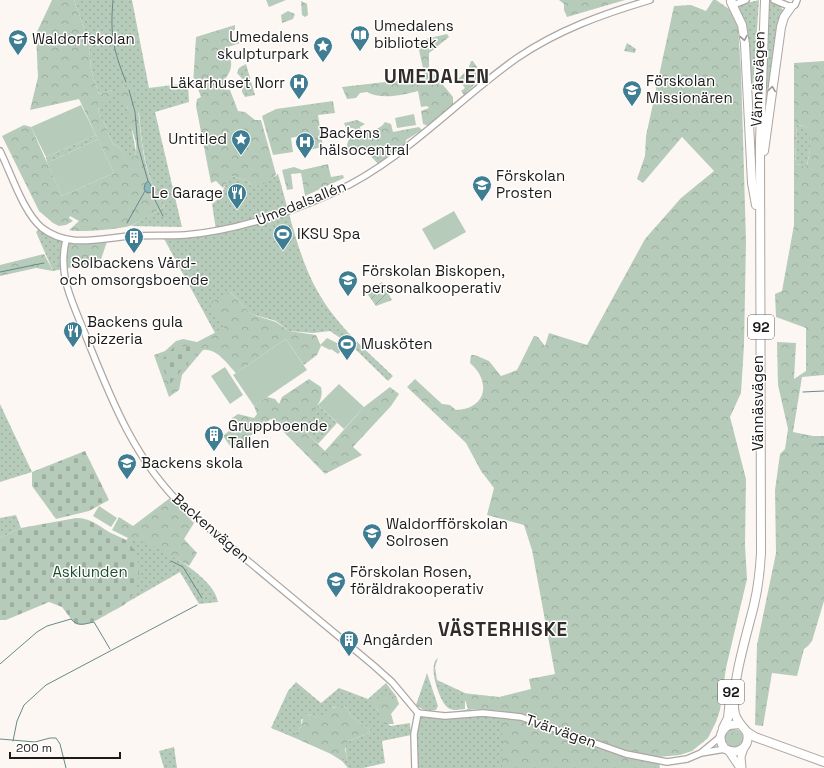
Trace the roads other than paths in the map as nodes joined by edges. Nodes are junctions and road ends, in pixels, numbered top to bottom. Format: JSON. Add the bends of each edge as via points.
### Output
{"nodes":[{"id":1,"x":650,"y":0,"type":"edge"},
{"id":2,"x":746,"y":0,"type":"edge"},
{"id":3,"x":761,"y":0,"type":"edge"},
{"id":4,"x":765,"y":0,"type":"edge"},
{"id":5,"x":775,"y":0,"type":"edge"},
{"id":6,"x":801,"y":0,"type":"edge"},
{"id":7,"x":731,"y":1,"type":"edge"},
{"id":8,"x":794,"y":4,"type":"edge"},
{"id":9,"x":0,"y":151,"type":"edge"},
{"id":10,"x":760,"y":183,"type":"junction"},
{"id":11,"x":756,"y":205,"type":"junction"},
{"id":12,"x":66,"y":240,"type":"junction"},
{"id":13,"x":418,"y":713,"type":"junction"},
{"id":14,"x":740,"y":724,"type":"junction"},
{"id":15,"x":747,"y":732,"type":"junction"},
{"id":16,"x":721,"y":734,"type":"junction"},
{"id":17,"x":771,"y":743,"type":"junction"},
{"id":18,"x":745,"y":747,"type":"junction"},
{"id":19,"x":726,"y":750,"type":"junction"},
{"id":20,"x":701,"y":753,"type":"junction"},
{"id":21,"x":824,"y":762,"type":"edge"},
{"id":22,"x":415,"y":768,"type":"edge"},
{"id":23,"x":741,"y":768,"type":"edge"}],
"edges":[{"from":1,"to":12,"type":"street","name":"Umedalsallén","via":[[588,19],[560,33],[519,57],[374,170],[336,191],[289,211],[216,231],[185,235],[125,236],[93,241]]},
{"from":2,"to":7,"type":"street","via":[[736,4]]},
{"from":3,"to":11,"type":"highway","name":"Vännäsvägen","number":"92","via":[[756,95]]},
{"from":4,"to":10,"type":"highway","name":"Vännäsvägen","number":"92"},
{"from":5,"to":8,"type":"street"},
{"from":6,"to":8,"type":"street"},
{"from":7,"to":11,"type":"highway","one_way":true,"via":[[742,25],[745,44],[752,183]]},
{"from":10,"to":8,"type":"highway","one_way":true,"via":[[781,27],[784,17]]},
{"from":9,"to":12,"type":"street","via":[[28,211],[36,222],[51,234]]},
{"from":10,"to":14,"type":"highway","name":"Vännäsvägen","number":"92","via":[[762,546],[757,589],[735,694],[734,713]]},
{"from":11,"to":16,"type":"highway","name":"Vännäsvägen","number":"92","via":[[757,558],[753,589],[732,679],[728,718]]},
{"from":12,"to":13,"type":"street","name":"Backenvägen","via":[[63,269],[71,299],[118,414],[142,456],[162,483],[188,511],[392,682]]},
{"from":13,"to":20,"type":"street","name":"Tvärvägen","via":[[445,716],[483,713],[521,717],[626,754],[667,762]]},
{"from":13,"to":22,"type":"street","via":[[414,734]]},
{"from":14,"to":15,"type":"highway","number":"92"},
{"from":14,"to":16,"type":"highway","number":"92","via":[[729,725]]},
{"from":15,"to":17,"type":"highway","number":"92"},
{"from":15,"to":18,"type":"highway"},
{"from":16,"to":19,"type":"highway"},
{"from":16,"to":20,"type":"street","name":"Tvärvägen"},
{"from":17,"to":18,"type":"highway","number":"92","via":[[754,743]]},
{"from":17,"to":21,"type":"highway","number":"92"},
{"from":18,"to":19,"type":"highway","number":"92","via":[[736,751]]},
{"from":18,"to":23,"type":"main road","via":[[741,757]]},
{"from":19,"to":20,"type":"street","name":"Tvärvägen"},
{"from":19,"to":23,"type":"main road"}]}
